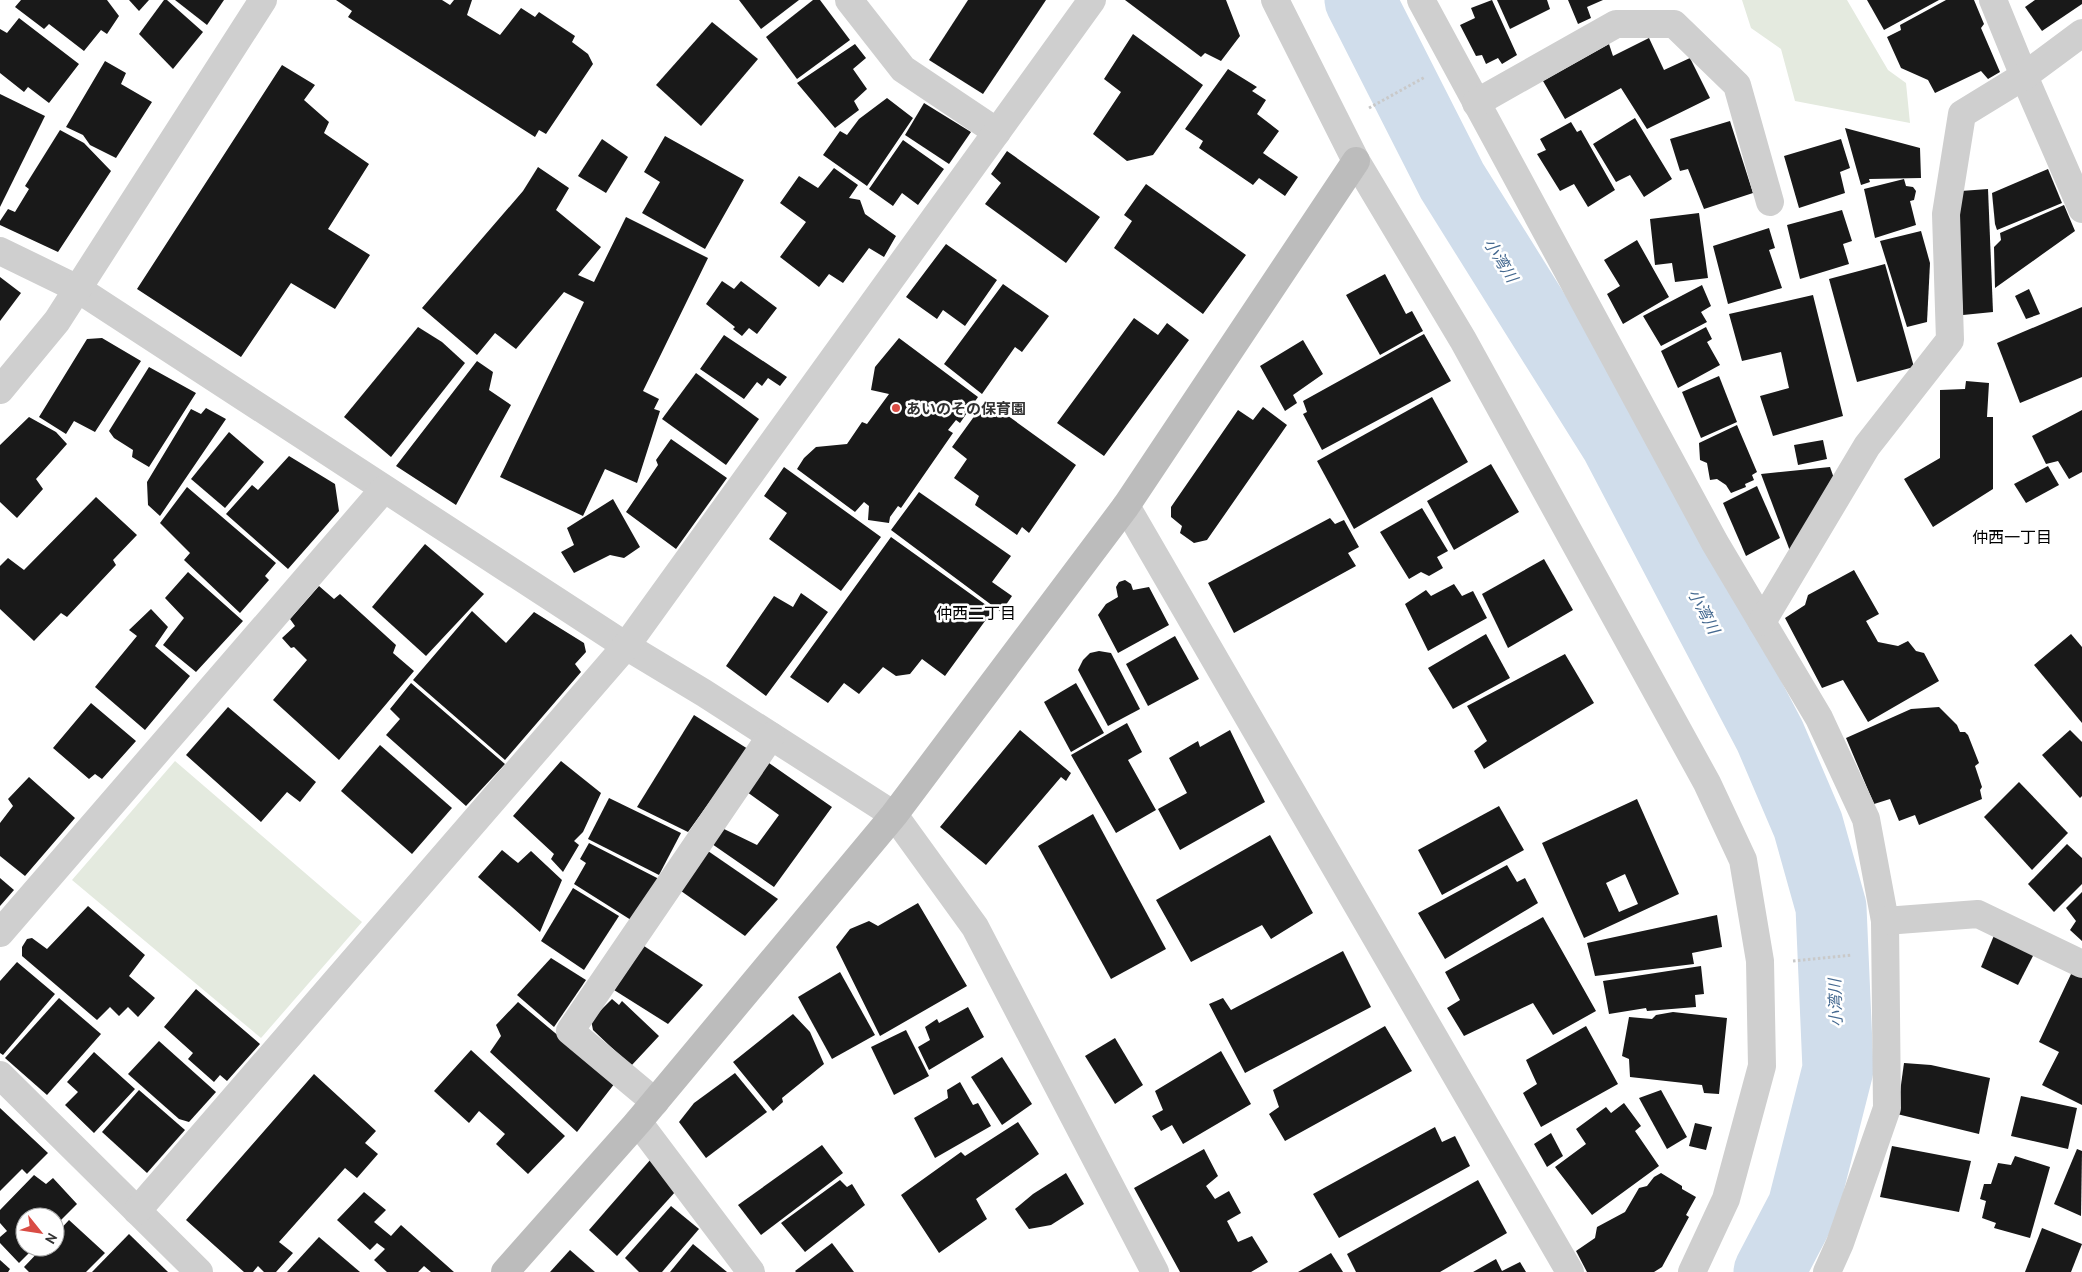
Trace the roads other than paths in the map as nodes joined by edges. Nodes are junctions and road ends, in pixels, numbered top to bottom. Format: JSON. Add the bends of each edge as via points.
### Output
{"nodes":[{"id":1,"x":263,"y":0,"type":"edge"},
{"id":2,"x":849,"y":0,"type":"edge"},
{"id":3,"x":1092,"y":0,"type":"edge"},
{"id":4,"x":1275,"y":0,"type":"edge"},
{"id":5,"x":1421,"y":0,"type":"edge"},
{"id":6,"x":1993,"y":0,"type":"edge"},
{"id":7,"x":2082,"y":33,"type":"edge"},
{"id":8,"x":2024,"y":76,"type":"junction"},
{"id":9,"x":1476,"y":103,"type":"junction"},
{"id":10,"x":997,"y":132,"type":"junction"},
{"id":11,"x":1356,"y":161,"type":"junction"},
{"id":12,"x":1770,"y":202,"type":"dead end"},
{"id":13,"x":2082,"y":209,"type":"edge"},
{"id":14,"x":0,"y":250,"type":"edge"},
{"id":15,"x":78,"y":289,"type":"junction"},
{"id":16,"x":0,"y":390,"type":"edge"},
{"id":17,"x":384,"y":489,"type":"junction"},
{"id":18,"x":1126,"y":506,"type":"junction"},
{"id":19,"x":1762,"y":622,"type":"junction"},
{"id":20,"x":626,"y":646,"type":"junction"},
{"id":21,"x":771,"y":736,"type":"junction"},
{"id":22,"x":894,"y":815,"type":"junction"},
{"id":23,"x":1885,"y":921,"type":"junction"},
{"id":24,"x":0,"y":933,"type":"edge"},
{"id":25,"x":2082,"y":964,"type":"edge"},
{"id":26,"x":0,"y":1075,"type":"edge"},
{"id":27,"x":646,"y":1112,"type":"junction"},
{"id":28,"x":137,"y":1211,"type":"junction"},
{"id":29,"x":199,"y":1272,"type":"edge"},
{"id":30,"x":505,"y":1272,"type":"edge"},
{"id":31,"x":751,"y":1272,"type":"edge"},
{"id":32,"x":1155,"y":1272,"type":"edge"},
{"id":33,"x":1570,"y":1272,"type":"edge"},
{"id":34,"x":1692,"y":1272,"type":"edge"},
{"id":35,"x":1827,"y":1272,"type":"edge"}],
"edges":[{"from":1,"to":15,"type":"street"},
{"from":2,"to":10,"type":"street","via":[[903,69]]},
{"from":3,"to":10,"type":"street"},
{"from":4,"to":11,"type":"street"},
{"from":5,"to":9,"type":"street"},
{"from":6,"to":8,"type":"street"},
{"from":7,"to":8,"type":"street"},
{"from":8,"to":13,"type":"street"},
{"from":8,"to":19,"type":"street","via":[[1962,114],[1946,214],[1950,340],[1866,446]]},
{"from":9,"to":12,"type":"street","via":[[1616,24],[1674,24],[1737,85]]},
{"from":9,"to":19,"type":"street","via":[[1715,543]]},
{"from":10,"to":20,"type":"street"},
{"from":11,"to":18,"type":"street"},
{"from":11,"to":34,"type":"street","via":[[1463,340],[1707,783],[1743,860],[1760,962],[1762,1066],[1726,1199]]},
{"from":14,"to":15,"type":"street"},
{"from":15,"to":16,"type":"street","via":[[57,322]]},
{"from":15,"to":17,"type":"street"},
{"from":17,"to":20,"type":"street"},
{"from":17,"to":24,"type":"street"},
{"from":18,"to":22,"type":"street"},
{"from":18,"to":33,"type":"street"},
{"from":19,"to":23,"type":"street","via":[[1819,718],[1866,819]]},
{"from":20,"to":21,"type":"street"},
{"from":20,"to":28,"type":"street"},
{"from":21,"to":22,"type":"street"},
{"from":21,"to":27,"type":"street","via":[[570,1031]]},
{"from":22,"to":27,"type":"street"},
{"from":22,"to":32,"type":"street","via":[[975,927]]},
{"from":23,"to":25,"type":"street","via":[[1978,914]]},
{"from":23,"to":35,"type":"street","via":[[1887,1108]]},
{"from":26,"to":28,"type":"street"},
{"from":27,"to":30,"type":"street"},
{"from":27,"to":31,"type":"street"},
{"from":28,"to":29,"type":"street"}]}
